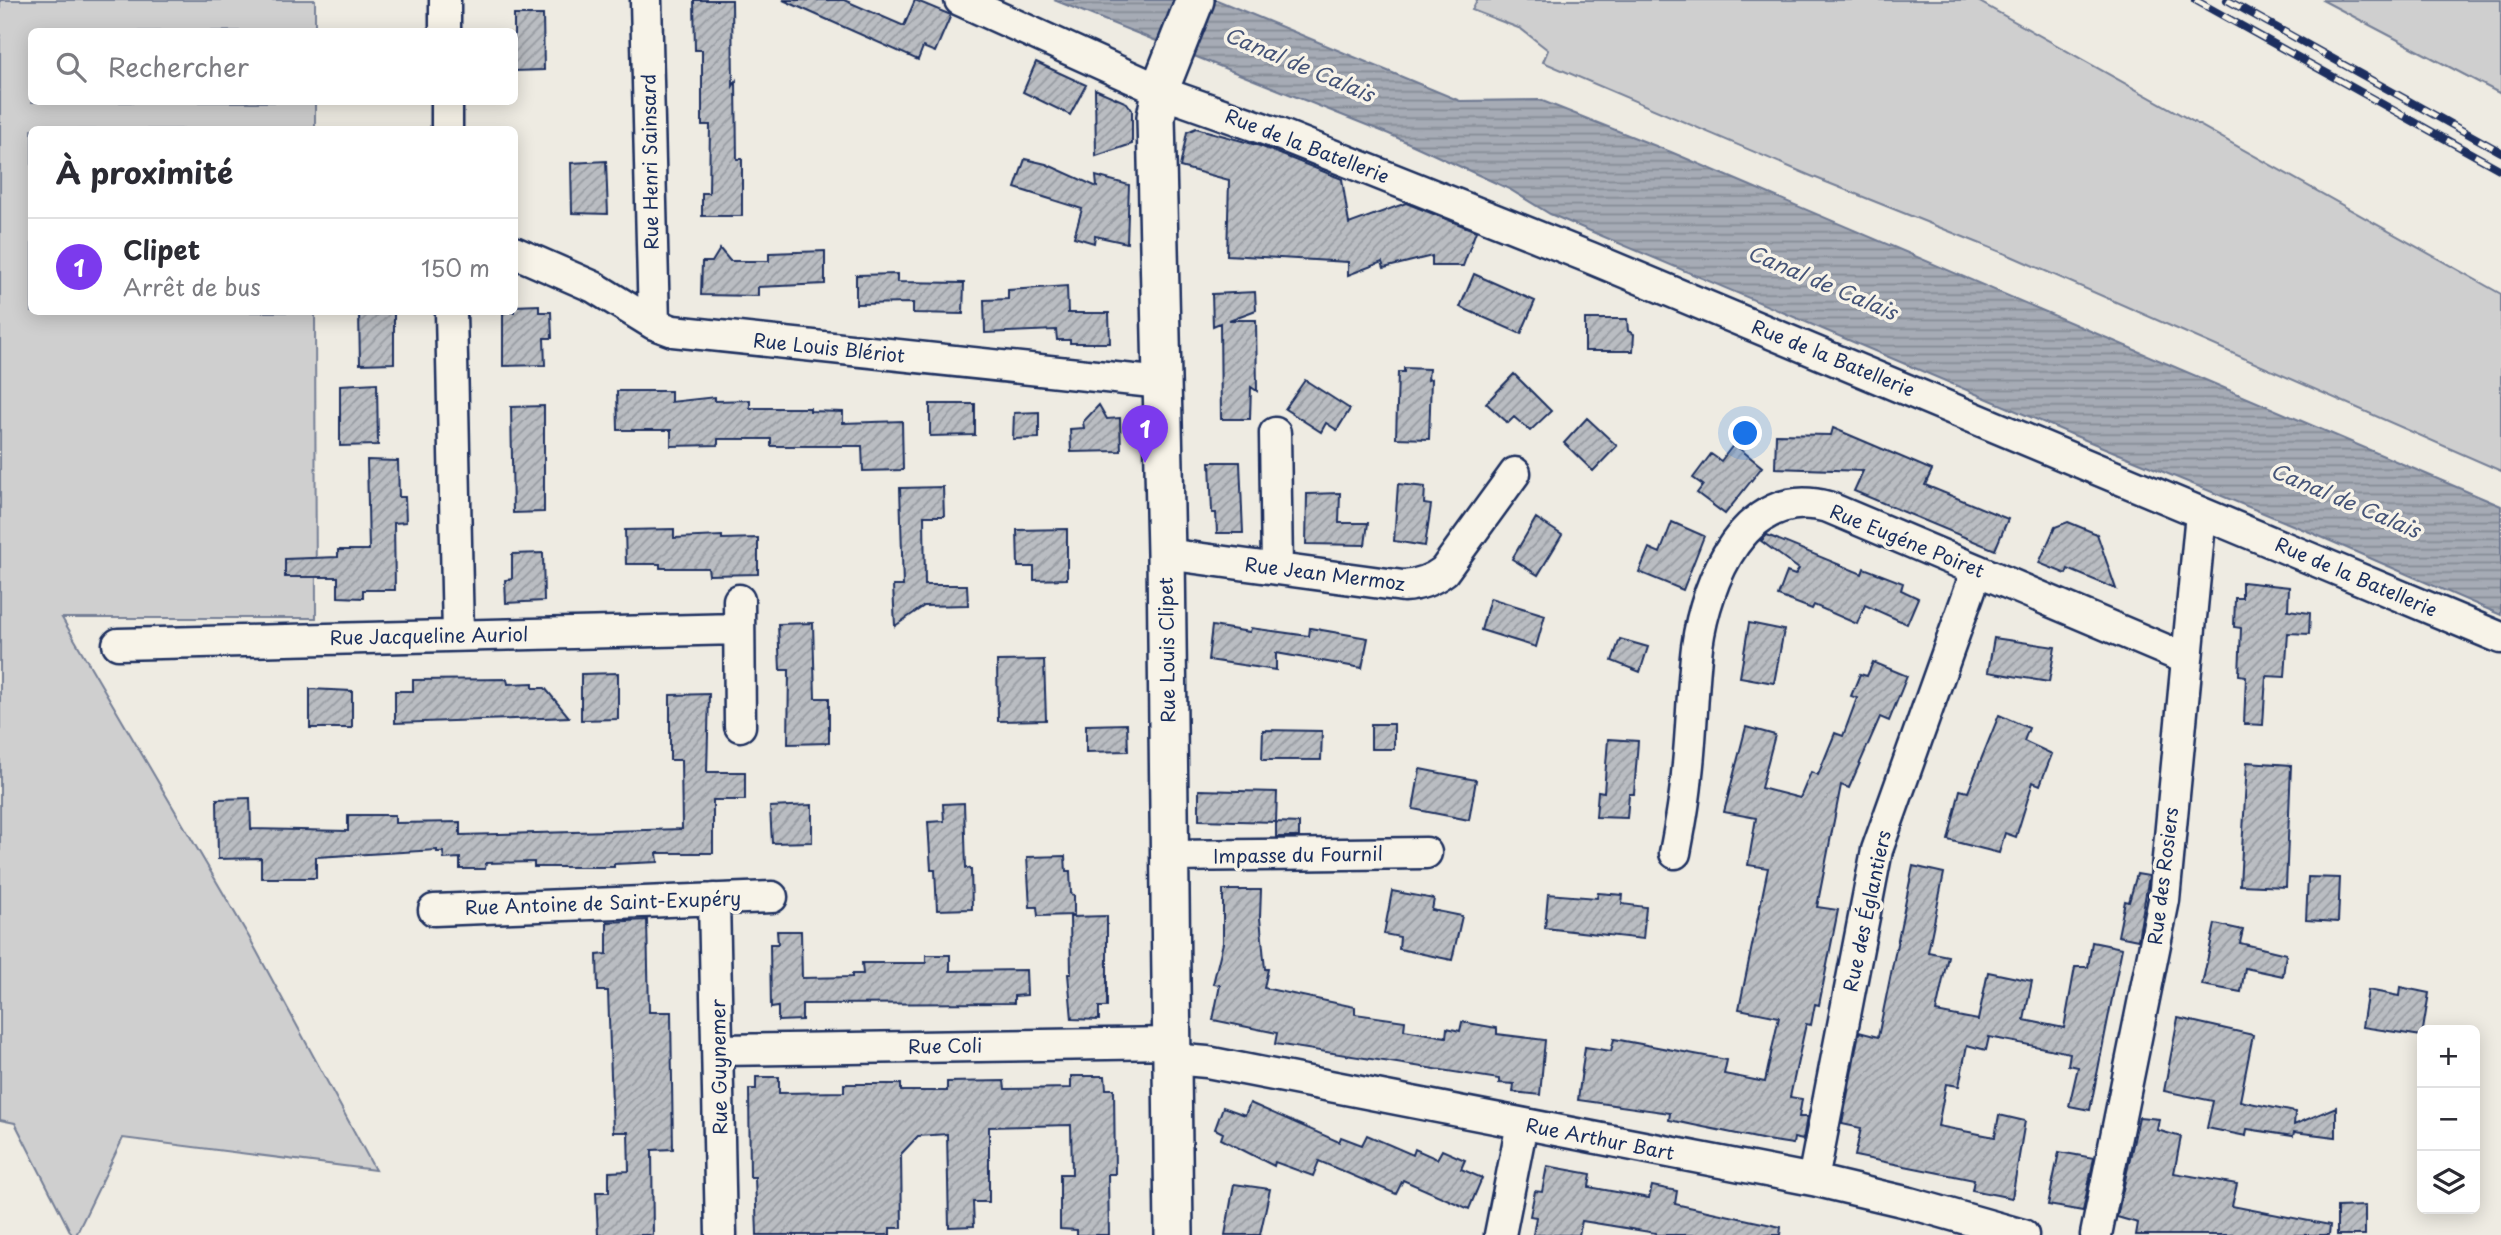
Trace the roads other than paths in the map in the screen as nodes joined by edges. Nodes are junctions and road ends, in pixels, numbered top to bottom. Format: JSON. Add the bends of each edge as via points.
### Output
{"nodes":[{"id":1,"x":445,"y":0,"type":"edge"},
{"id":2,"x":646,"y":0,"type":"edge"},
{"id":3,"x":960,"y":0,"type":"edge"},
{"id":4,"x":1195,"y":0,"type":"edge"},
{"id":5,"x":445,"y":28,"type":"edge"},
{"id":6,"x":1164,"y":79,"type":"junction"},
{"id":7,"x":447,"y":105,"type":"edge"},
{"id":8,"x":447,"y":126,"type":"edge"},
{"id":9,"x":518,"y":254,"type":"edge"},
{"id":10,"x":451,"y":315,"type":"edge"},
{"id":11,"x":654,"y":324,"type":"junction"},
{"id":12,"x":1162,"y":383,"type":"junction"},
{"id":13,"x":1275,"y":433,"type":"dead end"},
{"id":14,"x":1515,"y":473,"type":"dead end"},
{"id":15,"x":2201,"y":513,"type":"junction"},
{"id":16,"x":1166,"y":554,"type":"junction"},
{"id":17,"x":1277,"y":569,"type":"junction"},
{"id":18,"x":1977,"y":569,"type":"junction"},
{"id":19,"x":458,"y":635,"type":"junction"},
{"id":20,"x":2501,"y":638,"type":"edge"},
{"id":21,"x":118,"y":644,"type":"dead end"},
{"id":22,"x":2187,"y":659,"type":"junction"},
{"id":23,"x":740,"y":726,"type":"dead end"},
{"id":24,"x":1426,"y":853,"type":"dead end"},
{"id":25,"x":1675,"y":853,"type":"dead end"},
{"id":26,"x":1169,"y":856,"type":"junction"},
{"id":27,"x":772,"y":897,"type":"dead end"},
{"id":28,"x":715,"y":899,"type":"junction"},
{"id":29,"x":434,"y":909,"type":"dead end"},
{"id":30,"x":719,"y":1050,"type":"junction"},
{"id":31,"x":1172,"y":1051,"type":"junction"},
{"id":32,"x":1522,"y":1124,"type":"junction"},
{"id":33,"x":1813,"y":1180,"type":"junction"},
{"id":34,"x":721,"y":1235,"type":"edge"},
{"id":35,"x":1174,"y":1235,"type":"edge"},
{"id":36,"x":1500,"y":1235,"type":"edge"},
{"id":37,"x":2023,"y":1235,"type":"edge"},
{"id":38,"x":2096,"y":1235,"type":"edge"}],
"edges":[{"from":1,"to":5,"type":"street"},
{"from":2,"to":11,"type":"street","name":"Rue Henri Sainsard"},
{"from":3,"to":6,"type":"street","name":"Rue de la Batellerie"},
{"from":4,"to":6,"type":"street","name":"Rue Louis Clipet"},
{"from":6,"to":12,"type":"street","name":"Rue Louis Clipet","via":[[1156,117]]},
{"from":6,"to":15,"type":"street","name":"Rue de la Batellerie","via":[[1279,134],[1578,253]]},
{"from":7,"to":8,"type":"street"},
{"from":9,"to":11,"type":"street","name":"Rue Louis Blériot","via":[[594,287]]},
{"from":10,"to":19,"type":"street"},
{"from":11,"to":12,"type":"street","name":"Rue Louis Blériot","via":[[689,333]]},
{"from":12,"to":16,"type":"street","name":"Rue Louis Clipet"},
{"from":13,"to":17,"type":"street"},
{"from":14,"to":17,"type":"street","name":"Rue Jean Mermoz","via":[[1444,571],[1426,582],[1403,586]]},
{"from":15,"to":20,"type":"street","name":"Rue de la Batellerie"},
{"from":15,"to":22,"type":"street","name":"Rue des Rosiers"},
{"from":16,"to":17,"type":"street","name":"Rue Jean Mermoz"},
{"from":16,"to":26,"type":"street","name":"Rue Louis Clipet"},
{"from":18,"to":22,"type":"street","name":"Rue Eugéne Poiret"},
{"from":18,"to":25,"type":"street","name":"Rue Eugéne Poiret","via":[[1814,504],[1783,505],[1752,523],[1716,579],[1702,622]]},
{"from":18,"to":33,"type":"street","name":"Rue des Églantiers","via":[[1877,850]]},
{"from":19,"to":21,"type":"street","name":"Rue Jacqueline Auriol"},
{"from":19,"to":23,"type":"street","name":"Rue Jacqueline Auriol","via":[[739,615]]},
{"from":22,"to":38,"type":"street","name":"Rue des Rosiers","via":[[2164,900]]},
{"from":24,"to":26,"type":"street","name":"Impasse du Fournil"},
{"from":26,"to":31,"type":"street","name":"Rue Louis Clipet"},
{"from":27,"to":28,"type":"street","name":"Rue Antoine de Saint-Exupéry"},
{"from":28,"to":29,"type":"street","name":"Rue Antoine de Saint-Exupéry"},
{"from":28,"to":30,"type":"street","name":"Rue Guynemer"},
{"from":30,"to":31,"type":"street","name":"Rue Coli"},
{"from":30,"to":34,"type":"street","name":"Rue Guynemer"},
{"from":31,"to":32,"type":"street","name":"Rue Arthur Bart","via":[[1206,1062]]},
{"from":31,"to":35,"type":"street","name":"Rue Louis Clipet"},
{"from":32,"to":33,"type":"street","name":"Rue Arthur Bart"},
{"from":32,"to":36,"type":"street"},
{"from":33,"to":37,"type":"street","name":"Rue Arthur Bart"}]}
